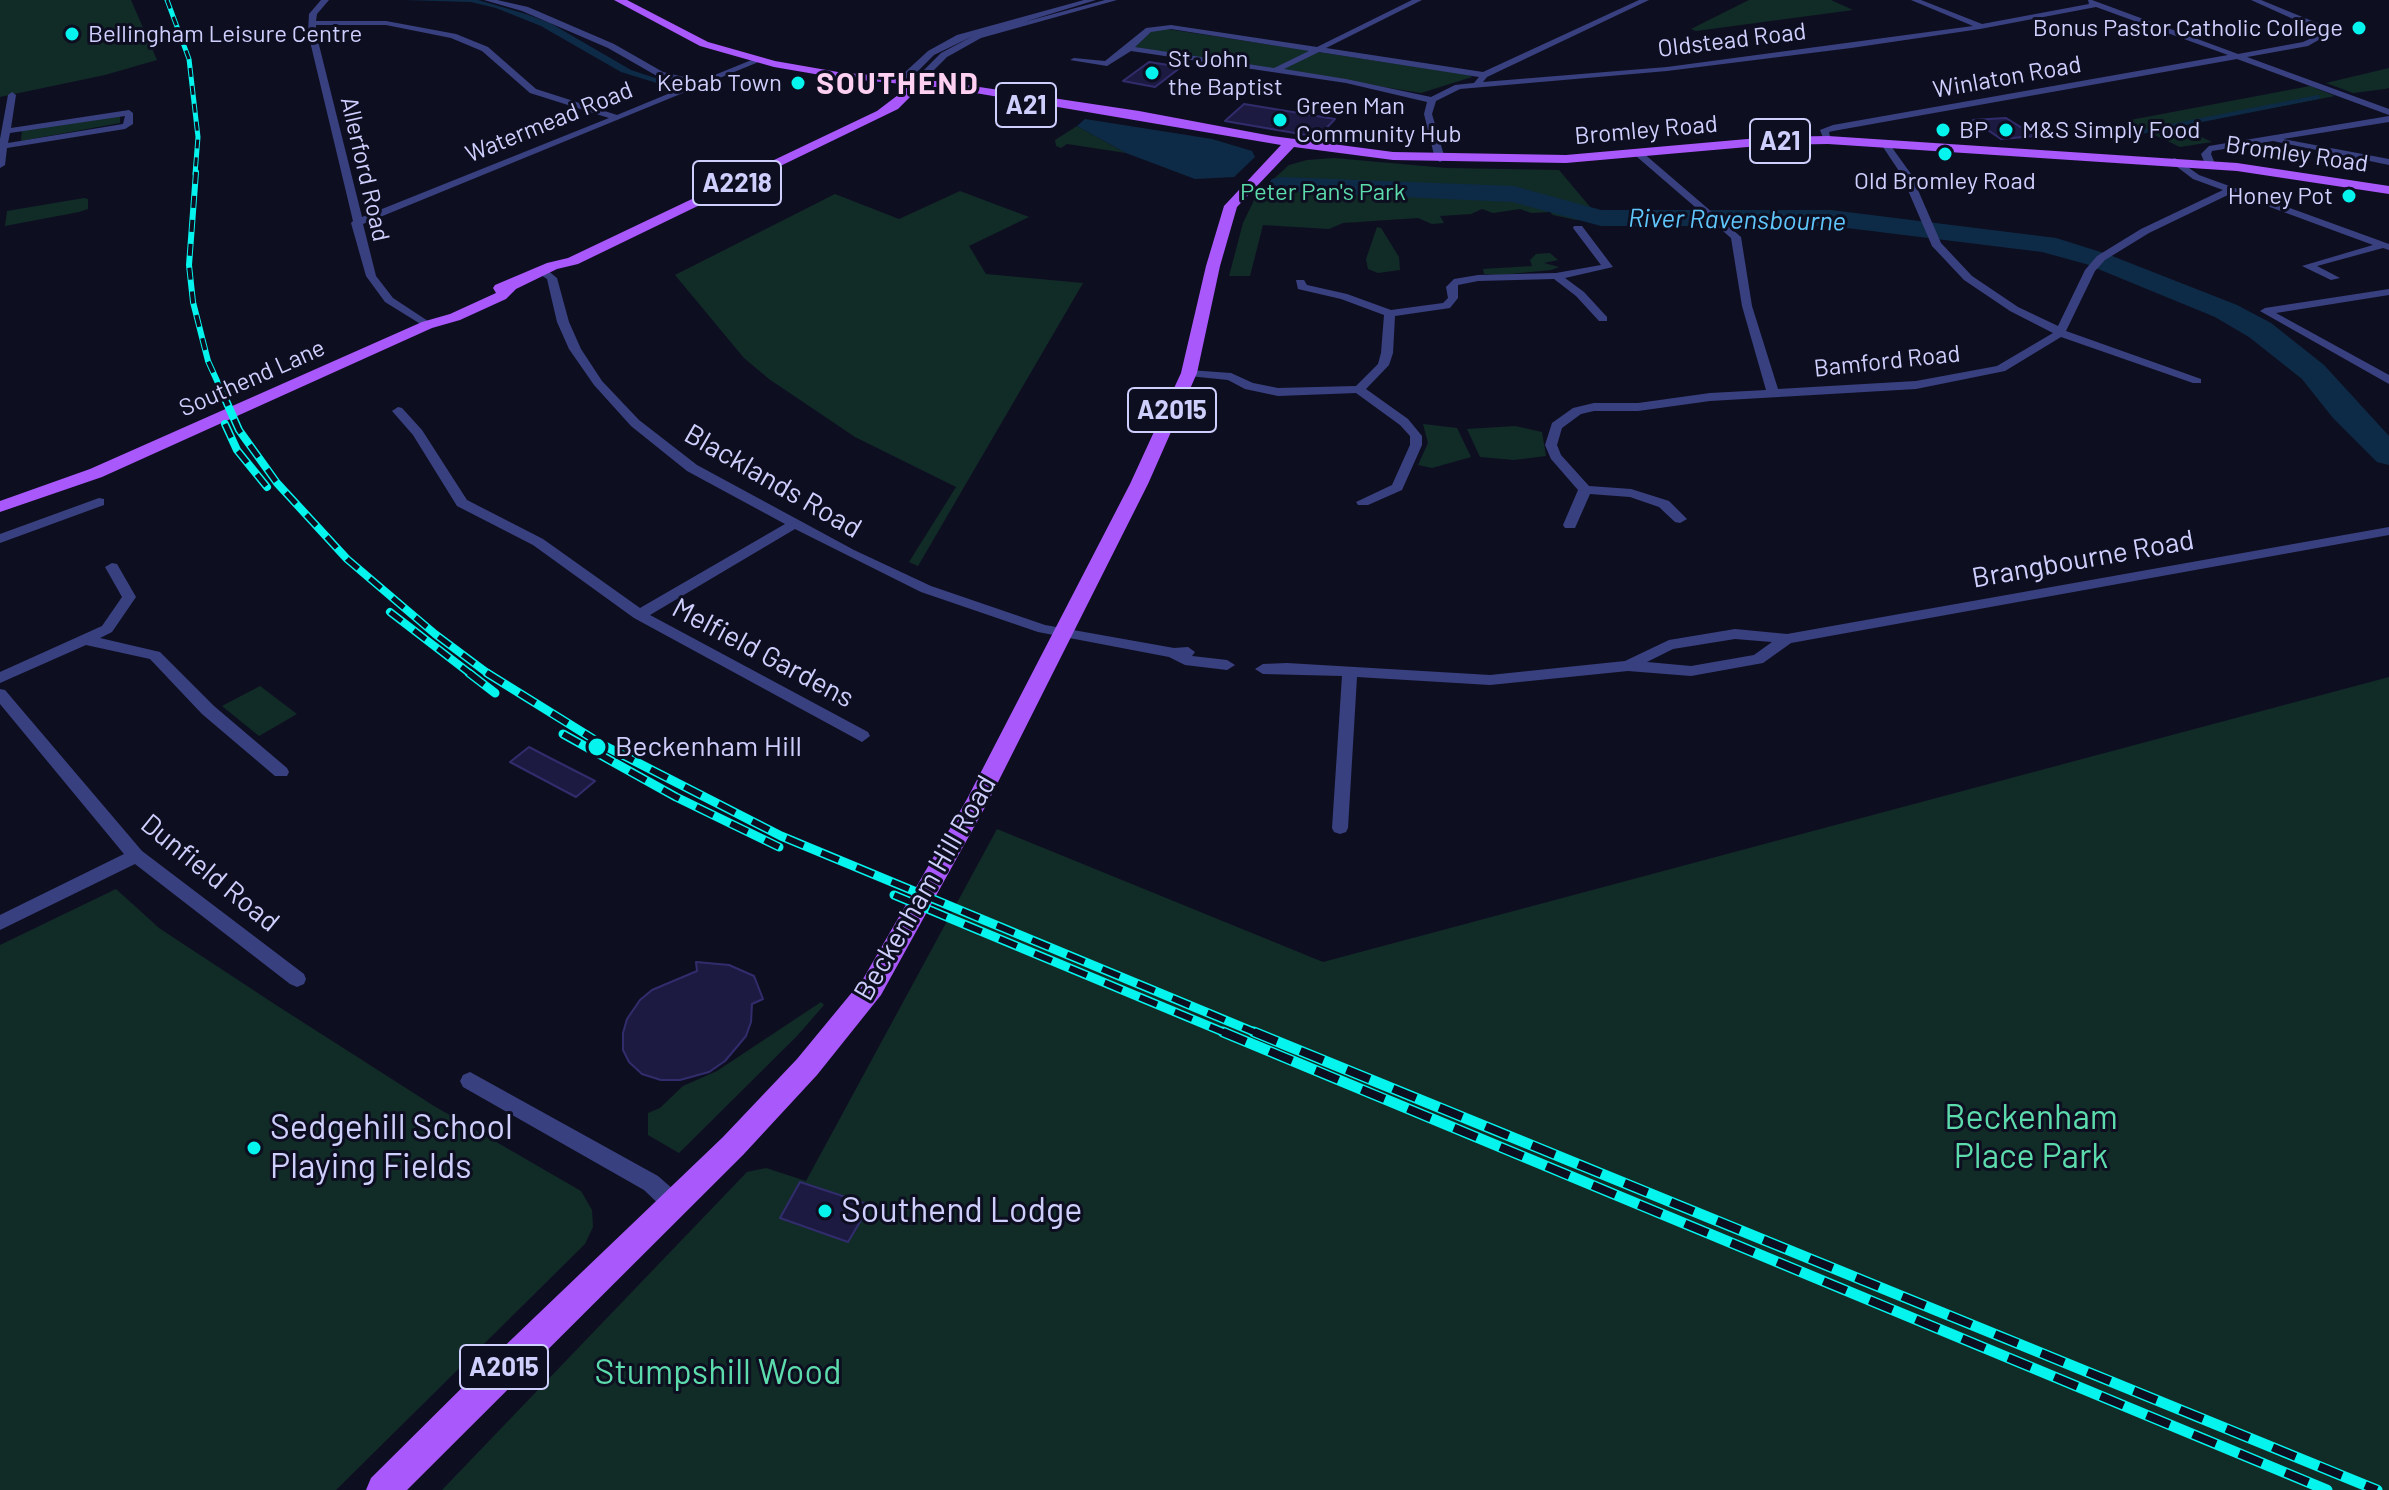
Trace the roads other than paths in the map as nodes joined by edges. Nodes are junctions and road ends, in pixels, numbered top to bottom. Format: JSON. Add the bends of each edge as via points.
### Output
{"nodes":[{"id":1,"x":325,"y":0,"type":"edge"},
{"id":2,"x":488,"y":0,"type":"edge"},
{"id":3,"x":619,"y":0,"type":"edge"},
{"id":4,"x":1113,"y":0,"type":"edge"},
{"id":5,"x":1418,"y":0,"type":"edge"},
{"id":6,"x":1645,"y":0,"type":"edge"},
{"id":7,"x":1915,"y":0,"type":"edge"},
{"id":8,"x":2086,"y":0,"type":"edge"},
{"id":9,"x":2255,"y":0,"type":"edge"},
{"id":10,"x":1090,"y":1,"type":"edge"},
{"id":11,"x":2098,"y":4,"type":"junction"},
{"id":12,"x":312,"y":23,"type":"junction"},
{"id":13,"x":1980,"y":27,"type":"junction"},
{"id":14,"x":1129,"y":48,"type":"junction"},
{"id":15,"x":1316,"y":50,"type":"junction"},
{"id":16,"x":2241,"y":56,"type":"junction"},
{"id":17,"x":1074,"y":60,"type":"dead end"},
{"id":18,"x":757,"y":61,"type":"junction"},
{"id":19,"x":1276,"y":70,"type":"junction"},
{"id":20,"x":1484,"y":75,"type":"junction"},
{"id":21,"x":701,"y":84,"type":"junction"},
{"id":22,"x":906,"y":84,"type":"junction"},
{"id":23,"x":1477,"y":85,"type":"junction"},
{"id":24,"x":12,"y":95,"type":"dead end"},
{"id":25,"x":1432,"y":100,"type":"junction"},
{"id":26,"x":2389,"y":112,"type":"edge"},
{"id":27,"x":615,"y":117,"type":"junction"},
{"id":28,"x":2389,"y":119,"type":"edge"},
{"id":29,"x":2376,"y":121,"type":"junction"},
{"id":30,"x":2389,"y":126,"type":"edge"},
{"id":31,"x":1249,"y":136,"type":"junction"},
{"id":32,"x":4,"y":139,"type":"edge"},
{"id":33,"x":2267,"y":139,"type":"junction"},
{"id":34,"x":1828,"y":140,"type":"junction"},
{"id":35,"x":1291,"y":142,"type":"junction"},
{"id":36,"x":1885,"y":144,"type":"junction"},
{"id":37,"x":1307,"y":145,"type":"junction"},
{"id":38,"x":1639,"y":154,"type":"junction"},
{"id":39,"x":1440,"y":159,"type":"junction"},
{"id":40,"x":1275,"y":161,"type":"junction"},
{"id":41,"x":2175,"y":161,"type":"junction"},
{"id":42,"x":2389,"y":162,"type":"edge"},
{"id":43,"x":2210,"y":164,"type":"junction"},
{"id":44,"x":0,"y":165,"type":"edge"},
{"id":45,"x":2233,"y":189,"type":"junction"},
{"id":46,"x":2389,"y":190,"type":"edge"},
{"id":47,"x":356,"y":223,"type":"junction"},
{"id":48,"x":1578,"y":228,"type":"dead end"},
{"id":49,"x":2386,"y":246,"type":"edge"},
{"id":50,"x":547,"y":268,"type":"junction"},
{"id":51,"x":1556,"y":276,"type":"junction"},
{"id":52,"x":2335,"y":278,"type":"dead end"},
{"id":53,"x":1300,"y":282,"type":"dead end"},
{"id":54,"x":2383,"y":293,"type":"edge"},
{"id":55,"x":2389,"y":301,"type":"edge"},
{"id":56,"x":1390,"y":313,"type":"junction"},
{"id":57,"x":1603,"y":319,"type":"dead end"},
{"id":58,"x":427,"y":325,"type":"junction"},
{"id":59,"x":2060,"y":333,"type":"junction"},
{"id":60,"x":1189,"y":373,"type":"junction"},
{"id":61,"x":2389,"y":380,"type":"edge"},
{"id":62,"x":2197,"y":381,"type":"dead end"},
{"id":63,"x":1359,"y":389,"type":"junction"},
{"id":64,"x":1773,"y":393,"type":"junction"},
{"id":65,"x":398,"y":411,"type":"dead end"},
{"id":66,"x":96,"y":473,"type":"junction"},
{"id":67,"x":1585,"y":490,"type":"junction"},
{"id":68,"x":99,"y":502,"type":"dead end"},
{"id":69,"x":1363,"y":502,"type":"dead end"},
{"id":70,"x":0,"y":507,"type":"edge"},
{"id":71,"x":0,"y":519,"type":"edge"},
{"id":72,"x":1680,"y":519,"type":"dead end"},
{"id":73,"x":795,"y":523,"type":"junction"},
{"id":74,"x":1570,"y":525,"type":"dead end"},
{"id":75,"x":2389,"y":531,"type":"edge"},
{"id":76,"x":0,"y":539,"type":"edge"},
{"id":77,"x":112,"y":567,"type":"dead end"},
{"id":78,"x":639,"y":615,"type":"junction"},
{"id":79,"x":1065,"y":633,"type":"junction"},
{"id":80,"x":1787,"y":639,"type":"junction"},
{"id":81,"x":85,"y":640,"type":"junction"},
{"id":82,"x":1227,"y":665,"type":"dead end"},
{"id":83,"x":1264,"y":665,"type":"dead end"},
{"id":84,"x":1628,"y":666,"type":"junction"},
{"id":85,"x":1350,"y":672,"type":"junction"},
{"id":86,"x":0,"y":678,"type":"edge"},
{"id":87,"x":0,"y":694,"type":"edge"},
{"id":88,"x":862,"y":736,"type":"dead end"},
{"id":89,"x":281,"y":772,"type":"dead end"},
{"id":90,"x":1340,"y":828,"type":"dead end"},
{"id":91,"x":136,"y":856,"type":"junction"},
{"id":92,"x":0,"y":923,"type":"edge"},
{"id":93,"x":297,"y":979,"type":"dead end"},
{"id":94,"x":470,"y":1081,"type":"dead end"},
{"id":95,"x":674,"y":1204,"type":"junction"},
{"id":96,"x":383,"y":1490,"type":"edge"}],
"edges":[{"from":1,"to":12,"type":"street"},
{"from":2,"to":21,"type":"street","via":[[525,9],[611,46],[660,74]]},
{"from":3,"to":18,"type":"main road","name":"Bromley Road","number":"A21","via":[[704,44]]},
{"from":4,"to":10,"type":"street"},
{"from":5,"to":15,"type":"street"},
{"from":6,"to":20,"type":"street"},
{"from":7,"to":13,"type":"street"},
{"from":8,"to":11,"type":"street"},
{"from":9,"to":16,"type":"street","name":"Winlaton Road","via":[[2314,25],[2318,38]]},
{"from":10,"to":22,"type":"street","via":[[978,36]]},
{"from":11,"to":13,"type":"street","name":"Oldstead Road"},
{"from":11,"to":16,"type":"street"},
{"from":12,"to":27,"type":"street","via":[[386,23],[453,36],[485,49],[533,91]]},
{"from":12,"to":47,"type":"street","name":"Allerford Road"},
{"from":13,"to":23,"type":"street","name":"Oldstead Road","via":[[1667,69]]},
{"from":14,"to":15,"type":"street","via":[[1146,31],[1166,27]]},
{"from":14,"to":17,"type":"street","via":[[1107,64]]},
{"from":14,"to":19,"type":"street"},
{"from":15,"to":19,"type":"street"},
{"from":15,"to":20,"type":"street"},
{"from":16,"to":26,"type":"street"},
{"from":16,"to":34,"type":"street","name":"Winlaton Road","via":[[1824,130]]},
{"from":18,"to":21,"type":"street","name":"Watermead Road"},
{"from":18,"to":22,"type":"main road","name":"Bromley Road","number":"A21","via":[[852,80]]},
{"from":19,"to":25,"type":"street"},
{"from":20,"to":23,"type":"street"},
{"from":21,"to":27,"type":"street","name":"Watermead Road"},
{"from":22,"to":31,"type":"main road","name":"Bromley Road","number":"A21"},
{"from":22,"to":50,"type":"main road","name":"Southend Lane","number":"A2218","via":[[909,92],[894,107],[573,261]]},
{"from":23,"to":25,"type":"street","name":"Oldstead Road","via":[[1458,87]]},
{"from":24,"to":32,"type":"street"},
{"from":25,"to":39,"type":"street","via":[[1428,114]]},
{"from":27,"to":47,"type":"street","name":"Watermead Road"},
{"from":28,"to":29,"type":"street"},
{"from":29,"to":30,"type":"street"},
{"from":29,"to":33,"type":"street"},
{"from":31,"to":35,"type":"main road","name":"Bromley Road","number":"A21"},
{"from":31,"to":40,"type":"main road"},
{"from":32,"to":32,"type":"street","via":[[129,113],[125,126]]},
{"from":32,"to":44,"type":"street"},
{"from":33,"to":42,"type":"street"},
{"from":33,"to":43,"type":"street","via":[[2209,149]]},
{"from":34,"to":36,"type":"main road","name":"Bromley Road","number":"A21"},
{"from":34,"to":38,"type":"main road","name":"Bromley Road","number":"A21"},
{"from":35,"to":37,"type":"main road","name":"Bromley Road","number":"A21"},
{"from":35,"to":40,"type":"main road","name":"Beckenham Hill Road","number":"A2015"},
{"from":36,"to":41,"type":"main road","name":"Bromley Road","number":"A21"},
{"from":36,"to":59,"type":"street","via":[[1906,174],[1936,244],[1991,296]]},
{"from":37,"to":39,"type":"main road","name":"Bromley Road","number":"A21"},
{"from":37,"to":40,"type":"main road","name":"Beckenham Hill Road","number":"A2015","via":[[1299,154]]},
{"from":38,"to":39,"type":"main road","name":"Bromley Road","number":"A21"},
{"from":38,"to":64,"type":"street","via":[[1736,237],[1747,306]]},
{"from":40,"to":60,"type":"main road","name":"Beckenham Hill Road","number":"A2015","via":[[1231,206]]},
{"from":41,"to":43,"type":"main road","name":"Bromley Road","number":"A21"},
{"from":41,"to":45,"type":"street","via":[[2196,177]]},
{"from":43,"to":46,"type":"main road","name":"Bromley Road","number":"A21"},
{"from":45,"to":49,"type":"street"},
{"from":45,"to":59,"type":"street","via":[[2101,258]]},
{"from":47,"to":58,"type":"street","name":"Allerford Road","via":[[379,289]]},
{"from":48,"to":51,"type":"street","via":[[1608,267]]},
{"from":49,"to":52,"type":"street","via":[[2307,266]]},
{"from":50,"to":58,"type":"main road","name":"Southend Lane","number":"A2218","via":[[501,296]]},
{"from":50,"to":73,"type":"street","name":"Blacklands Road","via":[[575,349],[635,423],[692,468]]},
{"from":51,"to":56,"type":"street","via":[[1462,280],[1454,282],[1453,298],[1446,306]]},
{"from":51,"to":57,"type":"street"},
{"from":53,"to":56,"type":"street","via":[[1302,287]]},
{"from":54,"to":55,"type":"street"},
{"from":54,"to":61,"type":"street","via":[[2265,311]]},
{"from":56,"to":63,"type":"street","via":[[1383,365]]},
{"from":58,"to":66,"type":"main road","name":"Southend Lane","number":"A2218"},
{"from":59,"to":62,"type":"street"},
{"from":59,"to":64,"type":"street","name":"Bamford Road","via":[[2001,369],[1961,378]]},
{"from":60,"to":63,"type":"street","via":[[1231,377],[1278,392]]},
{"from":60,"to":79,"type":"main road","name":"Beckenham Hill Road","number":"A2015"},
{"from":63,"to":69,"type":"street","via":[[1416,436],[1397,487]]},
{"from":64,"to":67,"type":"street","name":"Bamford Road","via":[[1577,411],[1556,426],[1551,445]]},
{"from":65,"to":78,"type":"street","name":"Melfield Gardens","via":[[462,503],[538,542]]},
{"from":66,"to":70,"type":"main road","name":"Southend Lane","number":"A2218"},
{"from":66,"to":71,"type":"main road","name":"Southend Lane","number":"A2218","via":[[48,501]]},
{"from":67,"to":72,"type":"street","via":[[1631,493],[1664,504]]},
{"from":67,"to":74,"type":"street"},
{"from":68,"to":76,"type":"street"},
{"from":73,"to":78,"type":"street","name":"Melfield Gardens"},
{"from":73,"to":79,"type":"street","name":"Blacklands Road","via":[[926,589]]},
{"from":75,"to":80,"type":"street","name":"Brangbourne Road"},
{"from":77,"to":81,"type":"street","via":[[129,597],[107,629]]},
{"from":78,"to":88,"type":"street","name":"Melfield Gardens"},
{"from":79,"to":82,"type":"street"},
{"from":79,"to":95,"type":"main road","name":"Beckenham Hill Road","number":"A2015","via":[[872,987],[832,1038]]},
{"from":80,"to":84,"type":"street","name":"Brangbourne Road","via":[[1735,634],[1669,645]]},
{"from":80,"to":84,"type":"street","name":"Brangbourne Road","via":[[1758,659],[1691,671]]},
{"from":81,"to":86,"type":"street"},
{"from":81,"to":89,"type":"street","via":[[155,655],[208,710]]},
{"from":83,"to":85,"type":"street","name":"Brangbourne Road"},
{"from":84,"to":85,"type":"street","name":"Brangbourne Road","via":[[1490,680]]},
{"from":85,"to":90,"type":"street"},
{"from":87,"to":91,"type":"street","name":"Dunfield Road"},
{"from":91,"to":92,"type":"street"},
{"from":91,"to":93,"type":"street","name":"Dunfield Road"},
{"from":94,"to":95,"type":"street","via":[[651,1183]]},
{"from":95,"to":96,"type":"main road","name":"Beckenham Hill Road","number":"A2015"}]}
